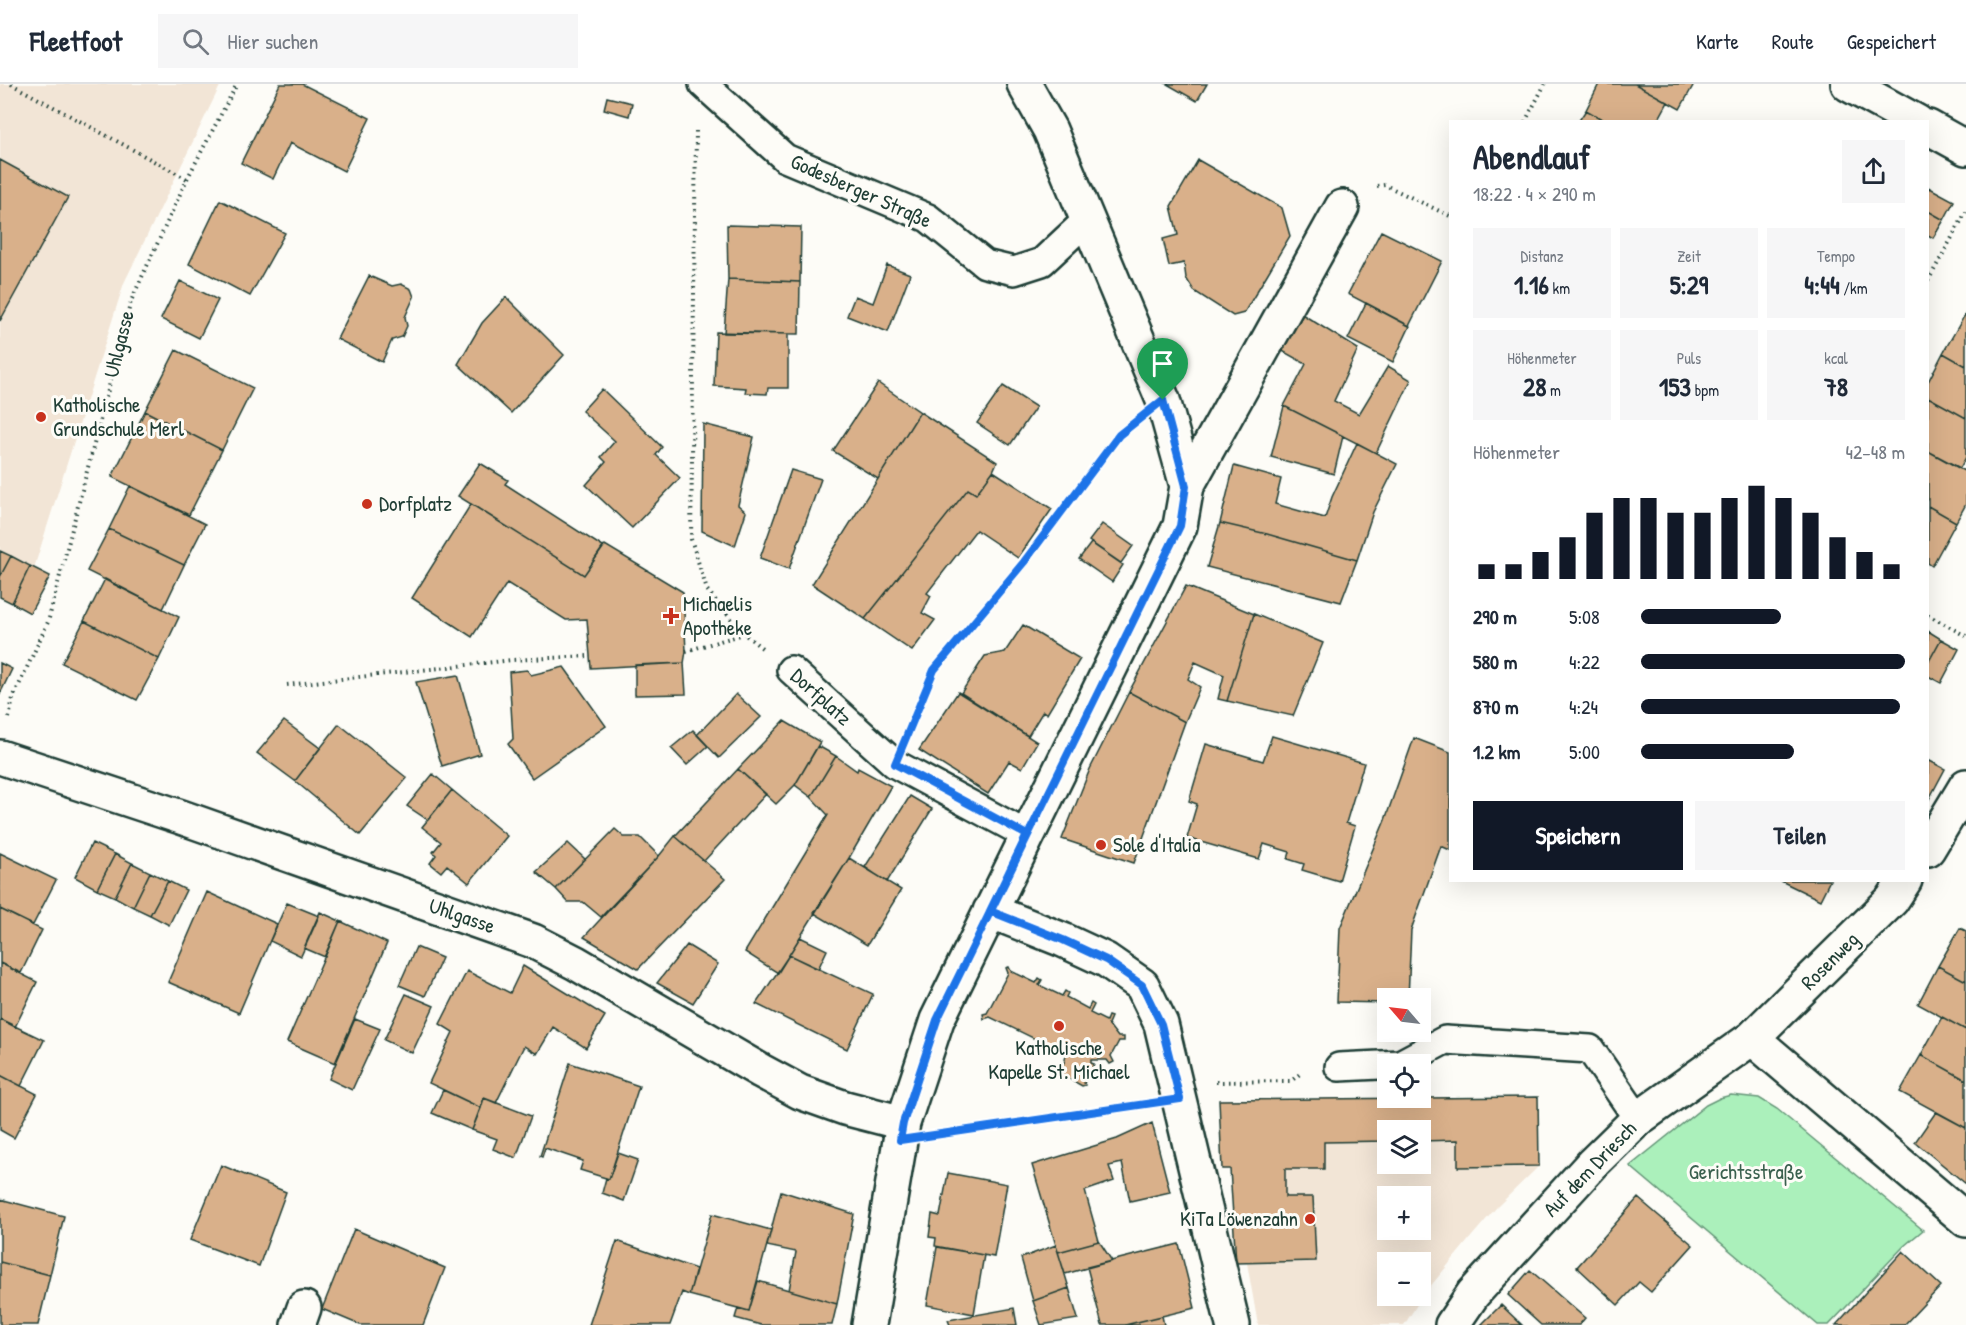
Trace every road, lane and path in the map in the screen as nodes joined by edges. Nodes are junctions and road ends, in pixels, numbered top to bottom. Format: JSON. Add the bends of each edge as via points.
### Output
{"nodes":[{"id":1,"x":11,"y":84,"type":"edge"},
{"id":2,"x":237,"y":84,"type":"edge"},
{"id":3,"x":703,"y":84,"type":"edge"},
{"id":4,"x":1024,"y":84,"type":"edge"},
{"id":5,"x":1545,"y":84,"type":"edge"},
{"id":6,"x":1848,"y":84,"type":"edge"},
{"id":7,"x":1526,"y":120,"type":"edge"},
{"id":8,"x":1913,"y":120,"type":"edge"},
{"id":9,"x":1929,"y":128,"type":"edge"},
{"id":10,"x":696,"y":130,"type":"dead end"},
{"id":11,"x":1966,"y":148,"type":"edge"},
{"id":12,"x":187,"y":179,"type":"junction"},
{"id":13,"x":1342,"y":207,"type":"joint"},
{"id":14,"x":1966,"y":212,"type":"edge"},
{"id":15,"x":1449,"y":216,"type":"edge"},
{"id":16,"x":1087,"y":220,"type":"junction"},
{"id":17,"x":1929,"y":279,"type":"edge"},
{"id":18,"x":1163,"y":400,"type":"junction"},
{"id":19,"x":1186,"y":486,"type":"junction"},
{"id":20,"x":1929,"y":616,"type":"edge"},
{"id":21,"x":744,"y":634,"type":"junction"},
{"id":22,"x":1966,"y":636,"type":"edge"},
{"id":23,"x":686,"y":651,"type":"dead end"},
{"id":24,"x":589,"y":656,"type":"dead end"},
{"id":25,"x":791,"y":670,"type":"joint"},
{"id":26,"x":287,"y":686,"type":"dead end"},
{"id":27,"x":8,"y":722,"type":"dead end"},
{"id":28,"x":0,"y":757,"type":"edge"},
{"id":29,"x":895,"y":764,"type":"junction"},
{"id":30,"x":1966,"y":786,"type":"edge"},
{"id":31,"x":1027,"y":835,"type":"junction"},
{"id":32,"x":1932,"y":836,"type":"edge"},
{"id":33,"x":1904,"y":882,"type":"edge"},
{"id":34,"x":990,"y":911,"type":"junction"},
{"id":35,"x":1752,"y":1038,"type":"junction"},
{"id":36,"x":1339,"y":1067,"type":"joint"},
{"id":37,"x":1178,"y":1091,"type":"junction"},
{"id":38,"x":1638,"y":1119,"type":"junction"},
{"id":39,"x":902,"y":1131,"type":"junction"},
{"id":40,"x":1966,"y":1220,"type":"edge"},
{"id":41,"x":869,"y":1325,"type":"edge"},
{"id":42,"x":1233,"y":1325,"type":"edge"},
{"id":43,"x":1452,"y":1325,"type":"edge"}],
"edges":[{"from":1,"to":12,"type":"path"},
{"from":2,"to":12,"type":"path","name":"Uhlgasse"},
{"from":3,"to":16,"type":"lane","name":"Godesberger Straße","via":[[785,158],[928,218],[985,264],[1014,271],[1042,262]]},
{"from":4,"to":16,"type":"street","via":[[1050,130]]},
{"from":5,"to":7,"type":"path"},
{"from":6,"to":8,"type":"street"},
{"from":9,"to":11,"type":"street"},
{"from":10,"to":21,"type":"path","name":"Dorfplatz","via":[[691,539],[707,590]]},
{"from":12,"to":27,"type":"path","name":"Uhlgasse","via":[[131,301],[48,622],[13,698]]},
{"from":13,"to":15,"type":"path","via":[[1362,189],[1385,184]]},
{"from":13,"to":19,"type":"street"},
{"from":14,"to":17,"type":"path"},
{"from":16,"to":18,"type":"street"},
{"from":18,"to":19,"type":"street"},
{"from":18,"to":29,"type":"path","via":[[1119,435],[1024,562],[934,670]]},
{"from":19,"to":31,"type":"street","via":[[1180,526]]},
{"from":20,"to":22,"type":"path"},
{"from":21,"to":23,"type":"path"},
{"from":21,"to":25,"type":"path","name":"Dorfplatz"},
{"from":24,"to":26,"type":"path","via":[[512,660]]},
{"from":25,"to":29,"type":"lane","name":"Dorfplatz"},
{"from":28,"to":39,"type":"street","name":"Uhlgasse","via":[[533,941],[800,1092]]},
{"from":29,"to":31,"type":"lane","name":"Dorfplatz"},
{"from":30,"to":32,"type":"street"},
{"from":31,"to":34,"type":"street"},
{"from":33,"to":35,"type":"street","name":"Rosenweg","via":[[1892,900]]},
{"from":34,"to":37,"type":"street","via":[[1106,960],[1142,985],[1161,1024]]},
{"from":34,"to":39,"type":"street","via":[[937,1020]]},
{"from":35,"to":38,"type":"street","name":"Auf dem Driesch"},
{"from":35,"to":40,"type":"street"},
{"from":36,"to":37,"type":"path","via":[[1310,1066],[1292,1081]]},
{"from":36,"to":38,"type":"lane","via":[[1400,1064],[1445,1041],[1590,1049]]},
{"from":37,"to":39,"type":"path"},
{"from":37,"to":42,"type":"street"},
{"from":38,"to":43,"type":"street","name":"Auf dem Driesch","via":[[1481,1285]]},
{"from":39,"to":41,"type":"street"}]}
